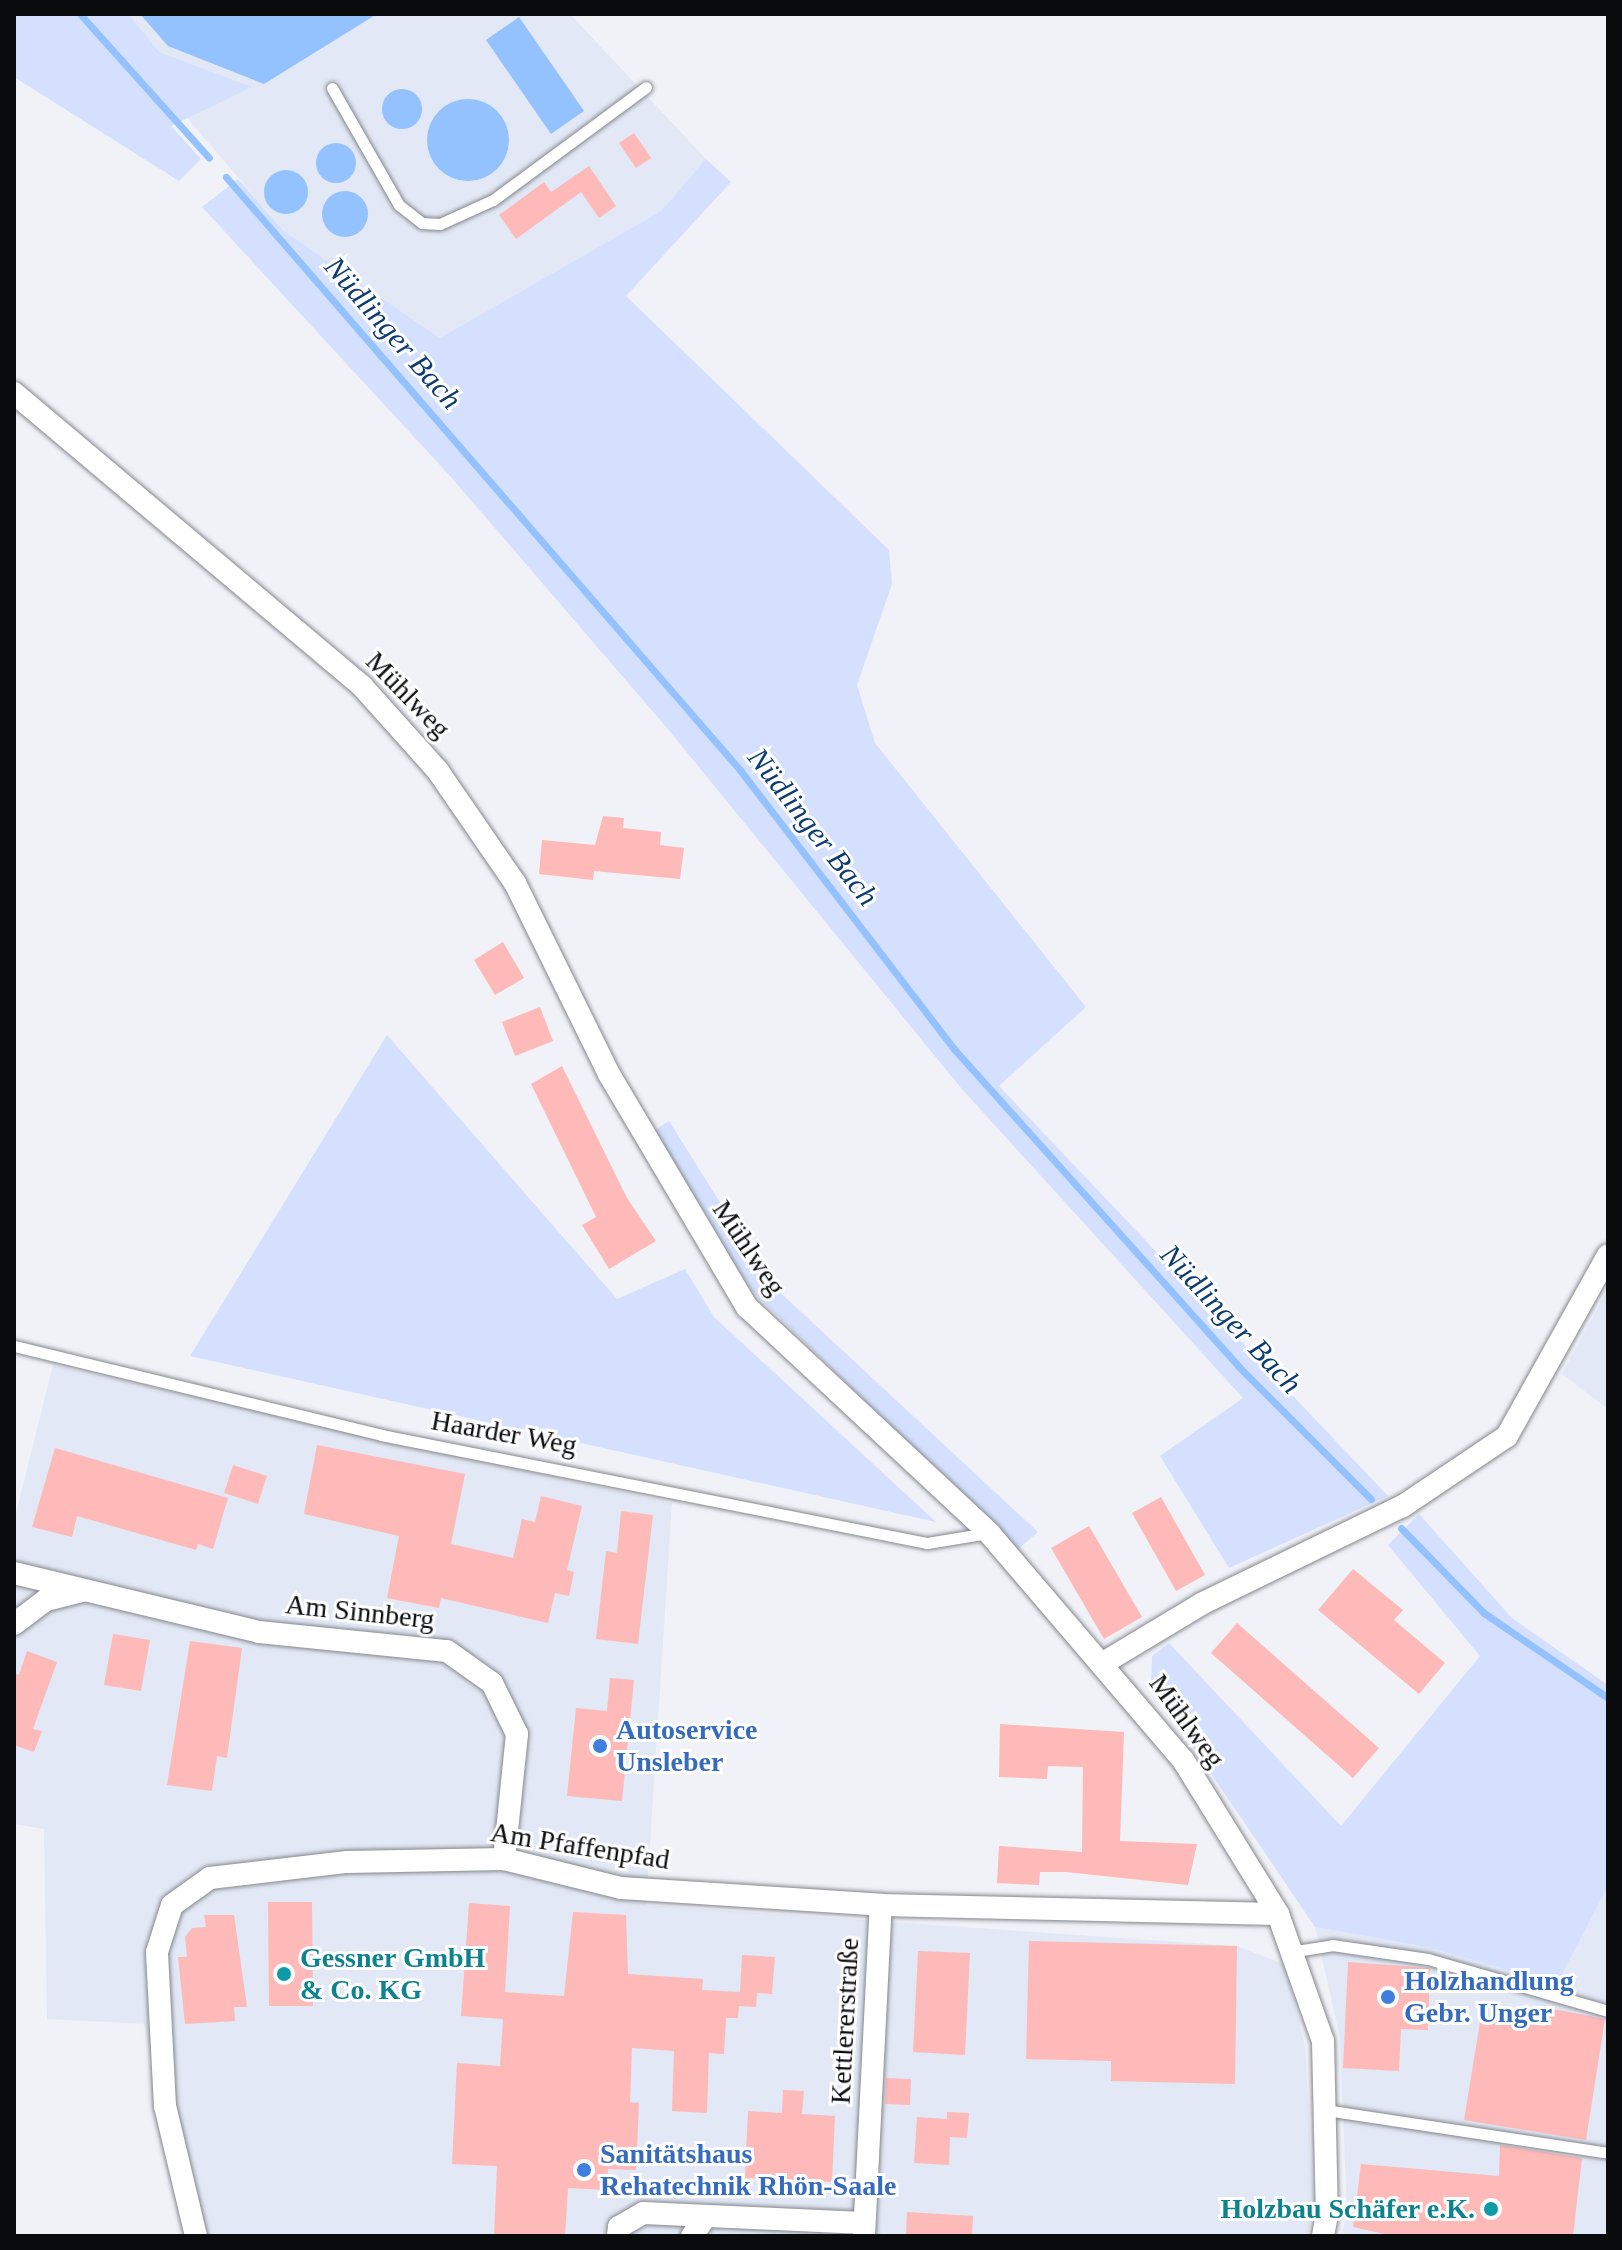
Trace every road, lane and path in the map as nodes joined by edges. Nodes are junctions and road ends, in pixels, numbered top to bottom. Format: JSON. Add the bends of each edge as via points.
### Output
{"nodes":[{"id":1,"x":646,"y":87,"type":"dead end"},
{"id":2,"x":332,"y":88,"type":"dead end"},
{"id":3,"x":14,"y":393,"type":"edge"},
{"id":4,"x":1608,"y":1255,"type":"edge"},
{"id":5,"x":14,"y":1346,"type":"edge"},
{"id":6,"x":989,"y":1533,"type":"junction"},
{"id":7,"x":14,"y":1573,"type":"edge"},
{"id":8,"x":83,"y":1590,"type":"junction"},
{"id":9,"x":14,"y":1624,"type":"edge"},
{"id":10,"x":1105,"y":1662,"type":"junction"},
{"id":11,"x":504,"y":1859,"type":"junction"},
{"id":12,"x":881,"y":1905,"type":"junction"},
{"id":13,"x":1278,"y":1914,"type":"junction"},
{"id":14,"x":1296,"y":1951,"type":"junction"},
{"id":15,"x":1608,"y":2011,"type":"edge"},
{"id":16,"x":1325,"y":2110,"type":"junction"},
{"id":17,"x":1608,"y":2153,"type":"edge"},
{"id":18,"x":706,"y":2216,"type":"junction"},
{"id":19,"x":864,"y":2229,"type":"edge"},
{"id":20,"x":196,"y":2236,"type":"edge"},
{"id":21,"x":618,"y":2236,"type":"edge"},
{"id":22,"x":692,"y":2236,"type":"edge"},
{"id":23,"x":1323,"y":2236,"type":"edge"}],
"edges":[{"from":1,"to":2,"type":"lane","via":[[493,200],[440,224],[422,223],[399,205]]},
{"from":3,"to":6,"type":"street","name":"Mühlweg","via":[[362,686],[438,771],[515,883],[609,1074],[747,1307]]},
{"from":4,"to":10,"type":"street","via":[[1507,1436],[1403,1506],[1203,1603]]},
{"from":5,"to":6,"type":"lane","name":"Haarder Weg","via":[[381,1435],[927,1543]]},
{"from":6,"to":10,"type":"street","name":"Mühlweg"},
{"from":7,"to":8,"type":"street","name":"Am Sinnberg"},
{"from":8,"to":9,"type":"street","name":"Am Sinnberg","via":[[46,1600]]},
{"from":8,"to":11,"type":"street","name":"Am Sinnberg","via":[[259,1632],[447,1651],[492,1683],[517,1734]]},
{"from":10,"to":13,"type":"street","name":"Mühlweg","via":[[1183,1760]]},
{"from":11,"to":12,"type":"street","name":"Am Pfaffenpfad","via":[[621,1888]]},
{"from":11,"to":20,"type":"street","name":"Am Pfaffenpfad","via":[[347,1862],[210,1878],[172,1905],[157,1952],[165,2106]]},
{"from":12,"to":13,"type":"street","name":"Am Pfaffenpfad"},
{"from":12,"to":19,"type":"street","name":"Kettlererstraße"},
{"from":13,"to":14,"type":"street","name":"Mühlweg"},
{"from":14,"to":15,"type":"lane","via":[[1332,1945],[1428,1959]]},
{"from":14,"to":16,"type":"street","name":"Mühlweg","via":[[1323,2041]]},
{"from":16,"to":17,"type":"lane"},
{"from":16,"to":23,"type":"street","name":"Mühlweg"},
{"from":18,"to":19,"type":"street"},
{"from":18,"to":21,"type":"street","via":[[643,2213],[619,2227]]},
{"from":18,"to":22,"type":"street"}]}
